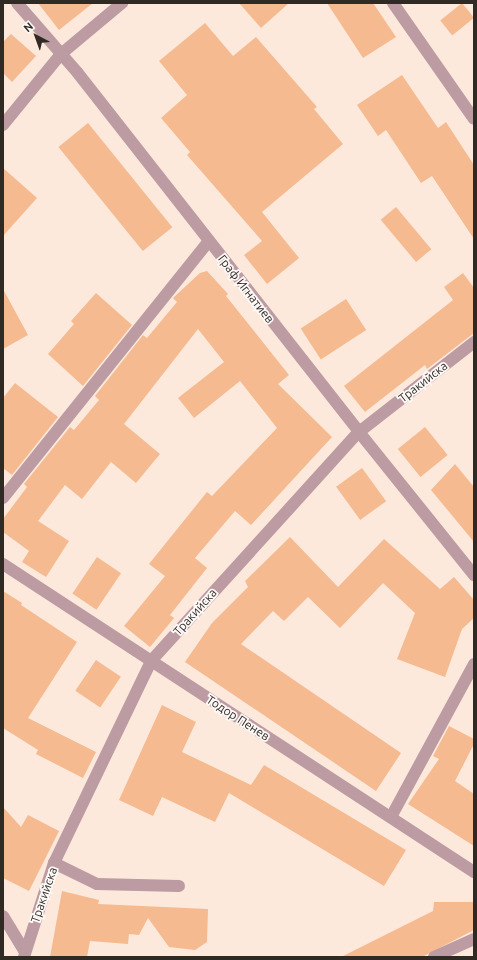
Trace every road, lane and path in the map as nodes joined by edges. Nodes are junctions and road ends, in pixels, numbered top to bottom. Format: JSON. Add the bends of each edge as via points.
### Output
{"nodes":[{"id":1,"x":17,"y":3,"type":"edge"},
{"id":2,"x":122,"y":3,"type":"edge"},
{"id":3,"x":393,"y":3,"type":"edge"},
{"id":4,"x":61,"y":54,"type":"junction"},
{"id":5,"x":474,"y":119,"type":"edge"},
{"id":6,"x":3,"y":125,"type":"edge"},
{"id":7,"x":209,"y":241,"type":"junction"},
{"id":8,"x":474,"y":342,"type":"edge"},
{"id":9,"x":358,"y":432,"type":"junction"},
{"id":10,"x":3,"y":498,"type":"edge"},
{"id":11,"x":3,"y":564,"type":"edge"},
{"id":12,"x":474,"y":575,"type":"edge"},
{"id":13,"x":151,"y":661,"type":"junction"},
{"id":14,"x":474,"y":664,"type":"edge"},
{"id":15,"x":391,"y":817,"type":"junction"},
{"id":16,"x":54,"y":863,"type":"junction"},
{"id":17,"x":474,"y":872,"type":"edge"},
{"id":18,"x":180,"y":886,"type":"dead end"},
{"id":19,"x":3,"y":916,"type":"edge"},
{"id":20,"x":474,"y":939,"type":"edge"},
{"id":21,"x":25,"y":955,"type":"edge"},
{"id":22,"x":434,"y":957,"type":"edge"}],
"edges":[{"from":1,"to":4,"type":"street","name":"Граф Игнатиев"},
{"from":2,"to":4,"type":"street"},
{"from":3,"to":5,"type":"street"},
{"from":4,"to":6,"type":"street"},
{"from":4,"to":7,"type":"street","name":"Граф Игнатиев"},
{"from":7,"to":9,"type":"street","name":"Граф Игнатиев"},
{"from":7,"to":10,"type":"street"},
{"from":8,"to":9,"type":"street","name":"Тракийска"},
{"from":9,"to":12,"type":"street","name":"Граф Игнатиев"},
{"from":9,"to":13,"type":"street","name":"Тракийска"},
{"from":11,"to":13,"type":"street","name":"Тодор Пенев"},
{"from":13,"to":15,"type":"street","name":"Тодор Пенев"},
{"from":13,"to":16,"type":"street","name":"Тракийска"},
{"from":14,"to":15,"type":"street"},
{"from":15,"to":17,"type":"street","name":"Тодор Пенев"},
{"from":16,"to":18,"type":"street","via":[[97,884]]},
{"from":16,"to":21,"type":"street","name":"Тракийска"},
{"from":19,"to":21,"type":"street"},
{"from":20,"to":22,"type":"street"}]}
